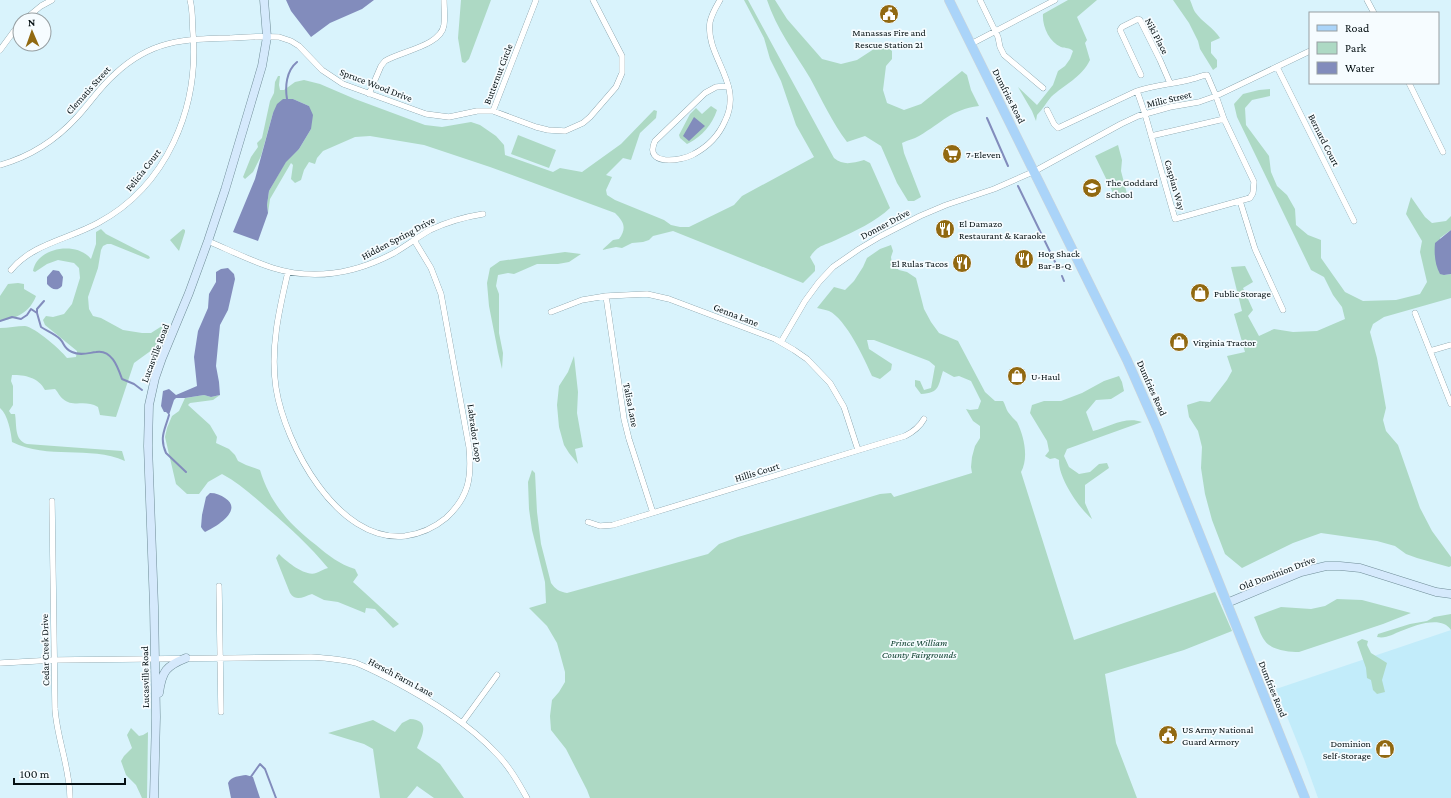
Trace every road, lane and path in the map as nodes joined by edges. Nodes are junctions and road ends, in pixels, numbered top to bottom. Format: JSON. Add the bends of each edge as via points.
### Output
{"nodes":[{"id":1,"x":52,"y":0,"type":"edge"},
{"id":2,"x":190,"y":0,"type":"edge"},
{"id":3,"x":264,"y":0,"type":"edge"},
{"id":4,"x":444,"y":0,"type":"edge"},
{"id":5,"x":536,"y":0,"type":"edge"},
{"id":6,"x":593,"y":0,"type":"edge"},
{"id":7,"x":720,"y":0,"type":"edge"},
{"id":8,"x":949,"y":0,"type":"edge"},
{"id":9,"x":980,"y":0,"type":"edge"},
{"id":10,"x":1055,"y":0,"type":"edge"},
{"id":11,"x":1367,"y":0,"type":"edge"},
{"id":12,"x":34,"y":12,"type":"edge"},
{"id":13,"x":1373,"y":12,"type":"edge"},
{"id":14,"x":996,"y":31,"type":"junction"},
{"id":15,"x":12,"y":34,"type":"edge"},
{"id":16,"x":267,"y":37,"type":"junction"},
{"id":17,"x":193,"y":39,"type":"junction"},
{"id":18,"x":971,"y":44,"type":"junction"},
{"id":19,"x":0,"y":50,"type":"edge"},
{"id":20,"x":1309,"y":51,"type":"edge"},
{"id":21,"x":1277,"y":67,"type":"junction"},
{"id":22,"x":1141,"y":75,"type":"dead end"},
{"id":23,"x":1170,"y":83,"type":"junction"},
{"id":24,"x":1409,"y":84,"type":"edge"},
{"id":25,"x":728,"y":86,"type":"junction"},
{"id":26,"x":1043,"y":88,"type":"dead end"},
{"id":27,"x":1137,"y":91,"type":"junction"},
{"id":28,"x":369,"y":94,"type":"junction"},
{"id":29,"x":1216,"y":96,"type":"junction"},
{"id":30,"x":1047,"y":110,"type":"dead end"},
{"id":31,"x":493,"y":111,"type":"junction"},
{"id":32,"x":1145,"y":114,"type":"junction"},
{"id":33,"x":1224,"y":119,"type":"junction"},
{"id":34,"x":1151,"y":136,"type":"junction"},
{"id":35,"x":1443,"y":152,"type":"dead end"},
{"id":36,"x":0,"y":165,"type":"edge"},
{"id":37,"x":1035,"y":171,"type":"junction"},
{"id":38,"x":1240,"y":200,"type":"junction"},
{"id":39,"x":483,"y":214,"type":"dead end"},
{"id":40,"x":1354,"y":221,"type":"dead end"},
{"id":41,"x":414,"y":240,"type":"junction"},
{"id":42,"x":208,"y":241,"type":"junction"},
{"id":43,"x":11,"y":270,"type":"dead end"},
{"id":44,"x":288,"y":272,"type":"junction"},
{"id":45,"x":606,"y":296,"type":"junction"},
{"id":46,"x":1283,"y":310,"type":"dead end"},
{"id":47,"x":551,"y":312,"type":"dead end"},
{"id":48,"x":1415,"y":313,"type":"dead end"},
{"id":49,"x":781,"y":342,"type":"junction"},
{"id":50,"x":1451,"y":345,"type":"edge"},
{"id":51,"x":1430,"y":351,"type":"junction"},
{"id":52,"x":1451,"y":404,"type":"edge"},
{"id":53,"x":924,"y":419,"type":"dead end"},
{"id":54,"x":858,"y":450,"type":"junction"},
{"id":55,"x":52,"y":501,"type":"dead end"},
{"id":56,"x":653,"y":513,"type":"junction"},
{"id":57,"x":588,"y":522,"type":"dead end"},
{"id":58,"x":219,"y":586,"type":"dead end"},
{"id":59,"x":1451,"y":594,"type":"edge"},
{"id":60,"x":1227,"y":603,"type":"junction"},
{"id":61,"x":186,"y":658,"type":"junction"},
{"id":62,"x":220,"y":658,"type":"junction"},
{"id":63,"x":155,"y":659,"type":"junction"},
{"id":64,"x":55,"y":660,"type":"junction"},
{"id":65,"x":0,"y":663,"type":"edge"},
{"id":66,"x":497,"y":675,"type":"dead end"},
{"id":67,"x":221,"y":712,"type":"dead end"},
{"id":68,"x":156,"y":717,"type":"junction"},
{"id":69,"x":462,"y":723,"type":"junction"},
{"id":70,"x":70,"y":798,"type":"edge"},
{"id":71,"x":154,"y":798,"type":"edge"},
{"id":72,"x":528,"y":798,"type":"edge"},
{"id":73,"x":1305,"y":798,"type":"edge"}],
"edges":[{"from":1,"to":12,"type":"street"},
{"from":2,"to":17,"type":"street","name":"Felicia Court"},
{"from":3,"to":16,"type":"street","name":"Lucasville Road"},
{"from":4,"to":28,"type":"street","via":[[444,24],[440,35],[385,61]]},
{"from":5,"to":31,"type":"street","name":"Butternut Circle"},
{"from":6,"to":31,"type":"street","name":"Butternut Circle","via":[[622,56],[623,64],[616,87],[590,117],[574,128],[557,131],[536,127]]},
{"from":7,"to":25,"type":"street","via":[[712,15],[710,32],[715,54],[724,70]]},
{"from":8,"to":18,"type":"main road","name":"Dumfries Road"},
{"from":9,"to":14,"type":"street"},
{"from":10,"to":14,"type":"street"},
{"from":11,"to":13,"type":"street"},
{"from":14,"to":18,"type":"street"},
{"from":14,"to":26,"type":"street","via":[[1004,55]]},
{"from":15,"to":19,"type":"street"},
{"from":16,"to":17,"type":"street","name":"Clematis Street"},
{"from":16,"to":28,"type":"street","name":"Spruce Wood Drive","via":[[291,41],[332,78]]},
{"from":16,"to":42,"type":"street","name":"Lucasville Road","via":[[250,108]]},
{"from":17,"to":36,"type":"street","name":"Clematis Street","via":[[164,44],[135,58],[107,82],[77,117],[55,137],[21,158]]},
{"from":17,"to":43,"type":"street","name":"Felicia Court","via":[[193,74],[187,110],[176,140],[154,173],[117,211],[99,223],[23,257]]},
{"from":18,"to":37,"type":"main road","name":"Dumfries Road"},
{"from":20,"to":21,"type":"street","name":"Milic Street"},
{"from":21,"to":29,"type":"street","name":"Milic Street"},
{"from":21,"to":40,"type":"street","name":"Bernard Court"},
{"from":22,"to":23,"type":"street","name":"Niki Place","via":[[1120,30],[1138,19]]},
{"from":23,"to":27,"type":"street"},
{"from":23,"to":29,"type":"street","via":[[1194,79],[1205,74],[1208,75]]},
{"from":24,"to":35,"type":"street"},
{"from":25,"to":25,"type":"street","via":[[730,105],[726,120],[707,145],[693,155],[683,158],[662,159],[653,156],[655,141],[705,93],[716,87]]},
{"from":27,"to":30,"type":"street","via":[[1058,128]]},
{"from":27,"to":32,"type":"street"},
{"from":28,"to":31,"type":"street","name":"Spruce Wood Drive","via":[[437,116]]},
{"from":29,"to":32,"type":"street","name":"Milic Street"},
{"from":29,"to":33,"type":"street","name":"Caspian Way"},
{"from":32,"to":34,"type":"street","name":"Caspian Way"},
{"from":32,"to":37,"type":"street","name":"Milic Street","via":[[1121,124]]},
{"from":33,"to":34,"type":"street"},
{"from":33,"to":38,"type":"street","name":"Caspian Way","via":[[1254,182],[1250,198]]},
{"from":34,"to":38,"type":"street","name":"Caspian Way","via":[[1175,219]]},
{"from":37,"to":49,"type":"street","name":"Donner Drive","via":[[920,216],[858,249],[833,267],[818,282]]},
{"from":37,"to":60,"type":"main road","name":"Dumfries Road","via":[[1133,372]]},
{"from":38,"to":46,"type":"street","via":[[1255,249]]},
{"from":39,"to":41,"type":"street","name":"Hidden Spring Drive","via":[[457,219]]},
{"from":41,"to":44,"type":"street","name":"Hidden Spring Drive","via":[[380,260],[348,271],[318,275]]},
{"from":41,"to":44,"type":"street","name":"Labrador Loop","via":[[431,268],[441,294],[471,463],[466,490],[450,514],[432,528],[412,535],[381,534],[358,524],[321,490],[293,443],[278,401],[274,367],[275,336]]},
{"from":42,"to":44,"type":"street","name":"Hidden Spring Drive"},
{"from":42,"to":63,"type":"street","name":"Lucasville Road","via":[[162,358],[149,405]]},
{"from":45,"to":47,"type":"street","name":"Genna Lane","via":[[582,300]]},
{"from":45,"to":49,"type":"street","name":"Genna Lane","via":[[660,296]]},
{"from":45,"to":56,"type":"street","name":"Talisa Lane","via":[[624,419]]},
{"from":48,"to":51,"type":"street"},
{"from":49,"to":54,"type":"street","name":"Genna Lane","via":[[807,359],[830,383],[844,407]]},
{"from":50,"to":51,"type":"street"},
{"from":51,"to":52,"type":"street"},
{"from":53,"to":54,"type":"street","name":"Hillis Court","via":[[913,432]]},
{"from":54,"to":56,"type":"street","name":"Hillis Court"},
{"from":55,"to":64,"type":"street","name":"Cedar Creek Drive"},
{"from":56,"to":57,"type":"street","name":"Hillis Court","via":[[608,526]]},
{"from":58,"to":62,"type":"street"},
{"from":59,"to":60,"type":"street","name":"Old Dominion Drive","via":[[1436,592],[1360,568],[1326,566],[1301,572]]},
{"from":60,"to":73,"type":"main road","name":"Dumfries Road"},
{"from":61,"to":62,"type":"street","name":"Hersch Farm Lane"},
{"from":61,"to":63,"type":"street","name":"Hersch Farm Lane"},
{"from":61,"to":68,"type":"street","via":[[172,664],[164,673]]},
{"from":62,"to":67,"type":"street"},
{"from":62,"to":69,"type":"street","name":"Hersch Farm Lane","via":[[311,657],[356,663],[405,687]]},
{"from":63,"to":64,"type":"street","name":"Hersch Farm Lane"},
{"from":63,"to":68,"type":"street","name":"Lucasville Road"},
{"from":64,"to":65,"type":"street","name":"Hersch Farm Lane"},
{"from":64,"to":70,"type":"street","name":"Cedar Creek Drive","via":[[56,718],[67,767]]},
{"from":66,"to":69,"type":"street"},
{"from":68,"to":71,"type":"street","name":"Lucasville Road"},
{"from":69,"to":72,"type":"street","name":"Hersch Farm Lane","via":[[497,754]]}]}
